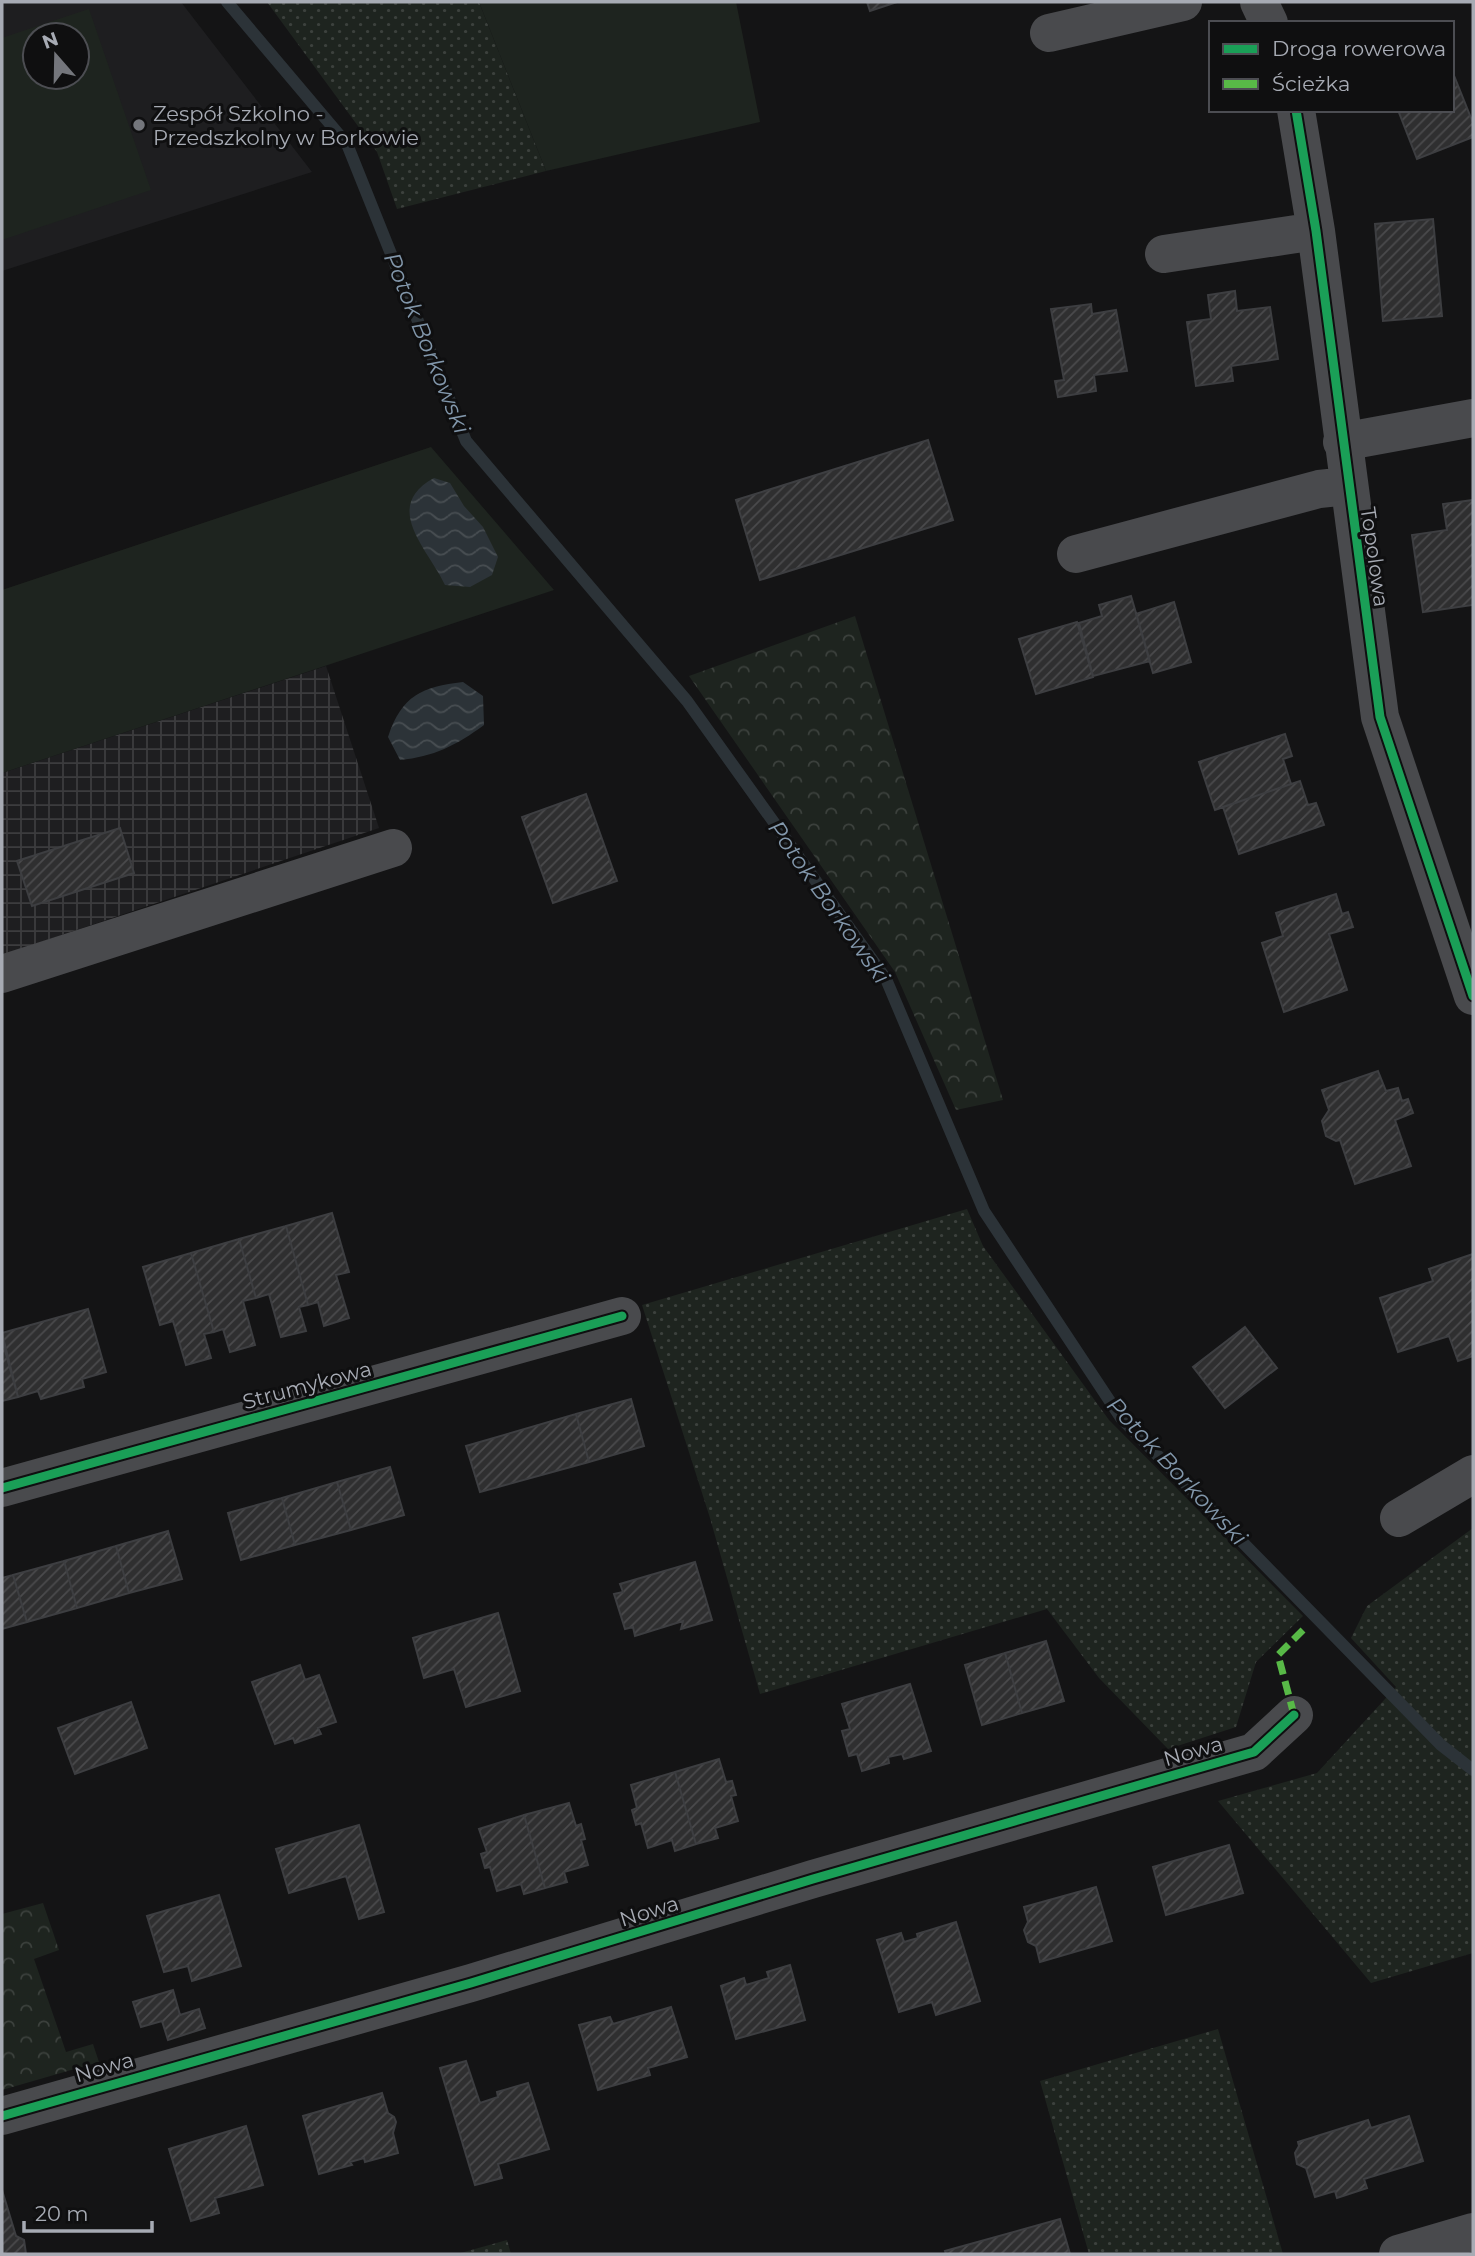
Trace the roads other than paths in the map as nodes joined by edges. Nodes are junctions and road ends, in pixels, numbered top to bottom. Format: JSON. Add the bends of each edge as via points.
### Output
{"nodes":[{"id":1,"x":1183,"y":2,"type":"edge"},
{"id":2,"x":1049,"y":33,"type":"dead end"},
{"id":3,"x":1296,"y":112,"type":"edge"},
{"id":4,"x":1316,"y":231,"type":"junction"},
{"id":5,"x":1164,"y":254,"type":"dead end"},
{"id":6,"x":1473,"y":418,"type":"edge"},
{"id":7,"x":1342,"y":442,"type":"junction"},
{"id":8,"x":1348,"y":486,"type":"junction"},
{"id":9,"x":1076,"y":554,"type":"dead end"},
{"id":10,"x":393,"y":848,"type":"dead end"},
{"id":11,"x":1462,"y":926,"type":"edge"},
{"id":12,"x":2,"y":974,"type":"edge"},
{"id":13,"x":1473,"y":996,"type":"edge"},
{"id":14,"x":622,"y":1316,"type":"dead end"},
{"id":15,"x":1473,"y":1474,"type":"edge"},
{"id":16,"x":2,"y":1488,"type":"edge"},
{"id":17,"x":1399,"y":1518,"type":"dead end"},
{"id":18,"x":1294,"y":1715,"type":"dead end"},
{"id":19,"x":2,"y":2116,"type":"edge"},
{"id":20,"x":1473,"y":2232,"type":"edge"},
{"id":21,"x":1398,"y":2254,"type":"edge"}],
"edges":[{"from":1,"to":2,"type":"street"},
{"from":3,"to":4,"type":"street","name":"Topolowa"},
{"from":4,"to":5,"type":"street"},
{"from":4,"to":7,"type":"street","name":"Topolowa"},
{"from":6,"to":7,"type":"street"},
{"from":7,"to":8,"type":"street","name":"Topolowa"},
{"from":8,"to":9,"type":"street","name":"Topolowa","via":[[1319,489]]},
{"from":8,"to":11,"type":"street","name":"Topolowa","via":[[1380,717]]},
{"from":10,"to":12,"type":"street"},
{"from":11,"to":13,"type":"street","name":"Topolowa"},
{"from":14,"to":16,"type":"street","name":"Strumykowa"},
{"from":15,"to":17,"type":"street"},
{"from":18,"to":19,"type":"street","name":"Nowa","via":[[1254,1752]]},
{"from":20,"to":21,"type":"street"}]}
